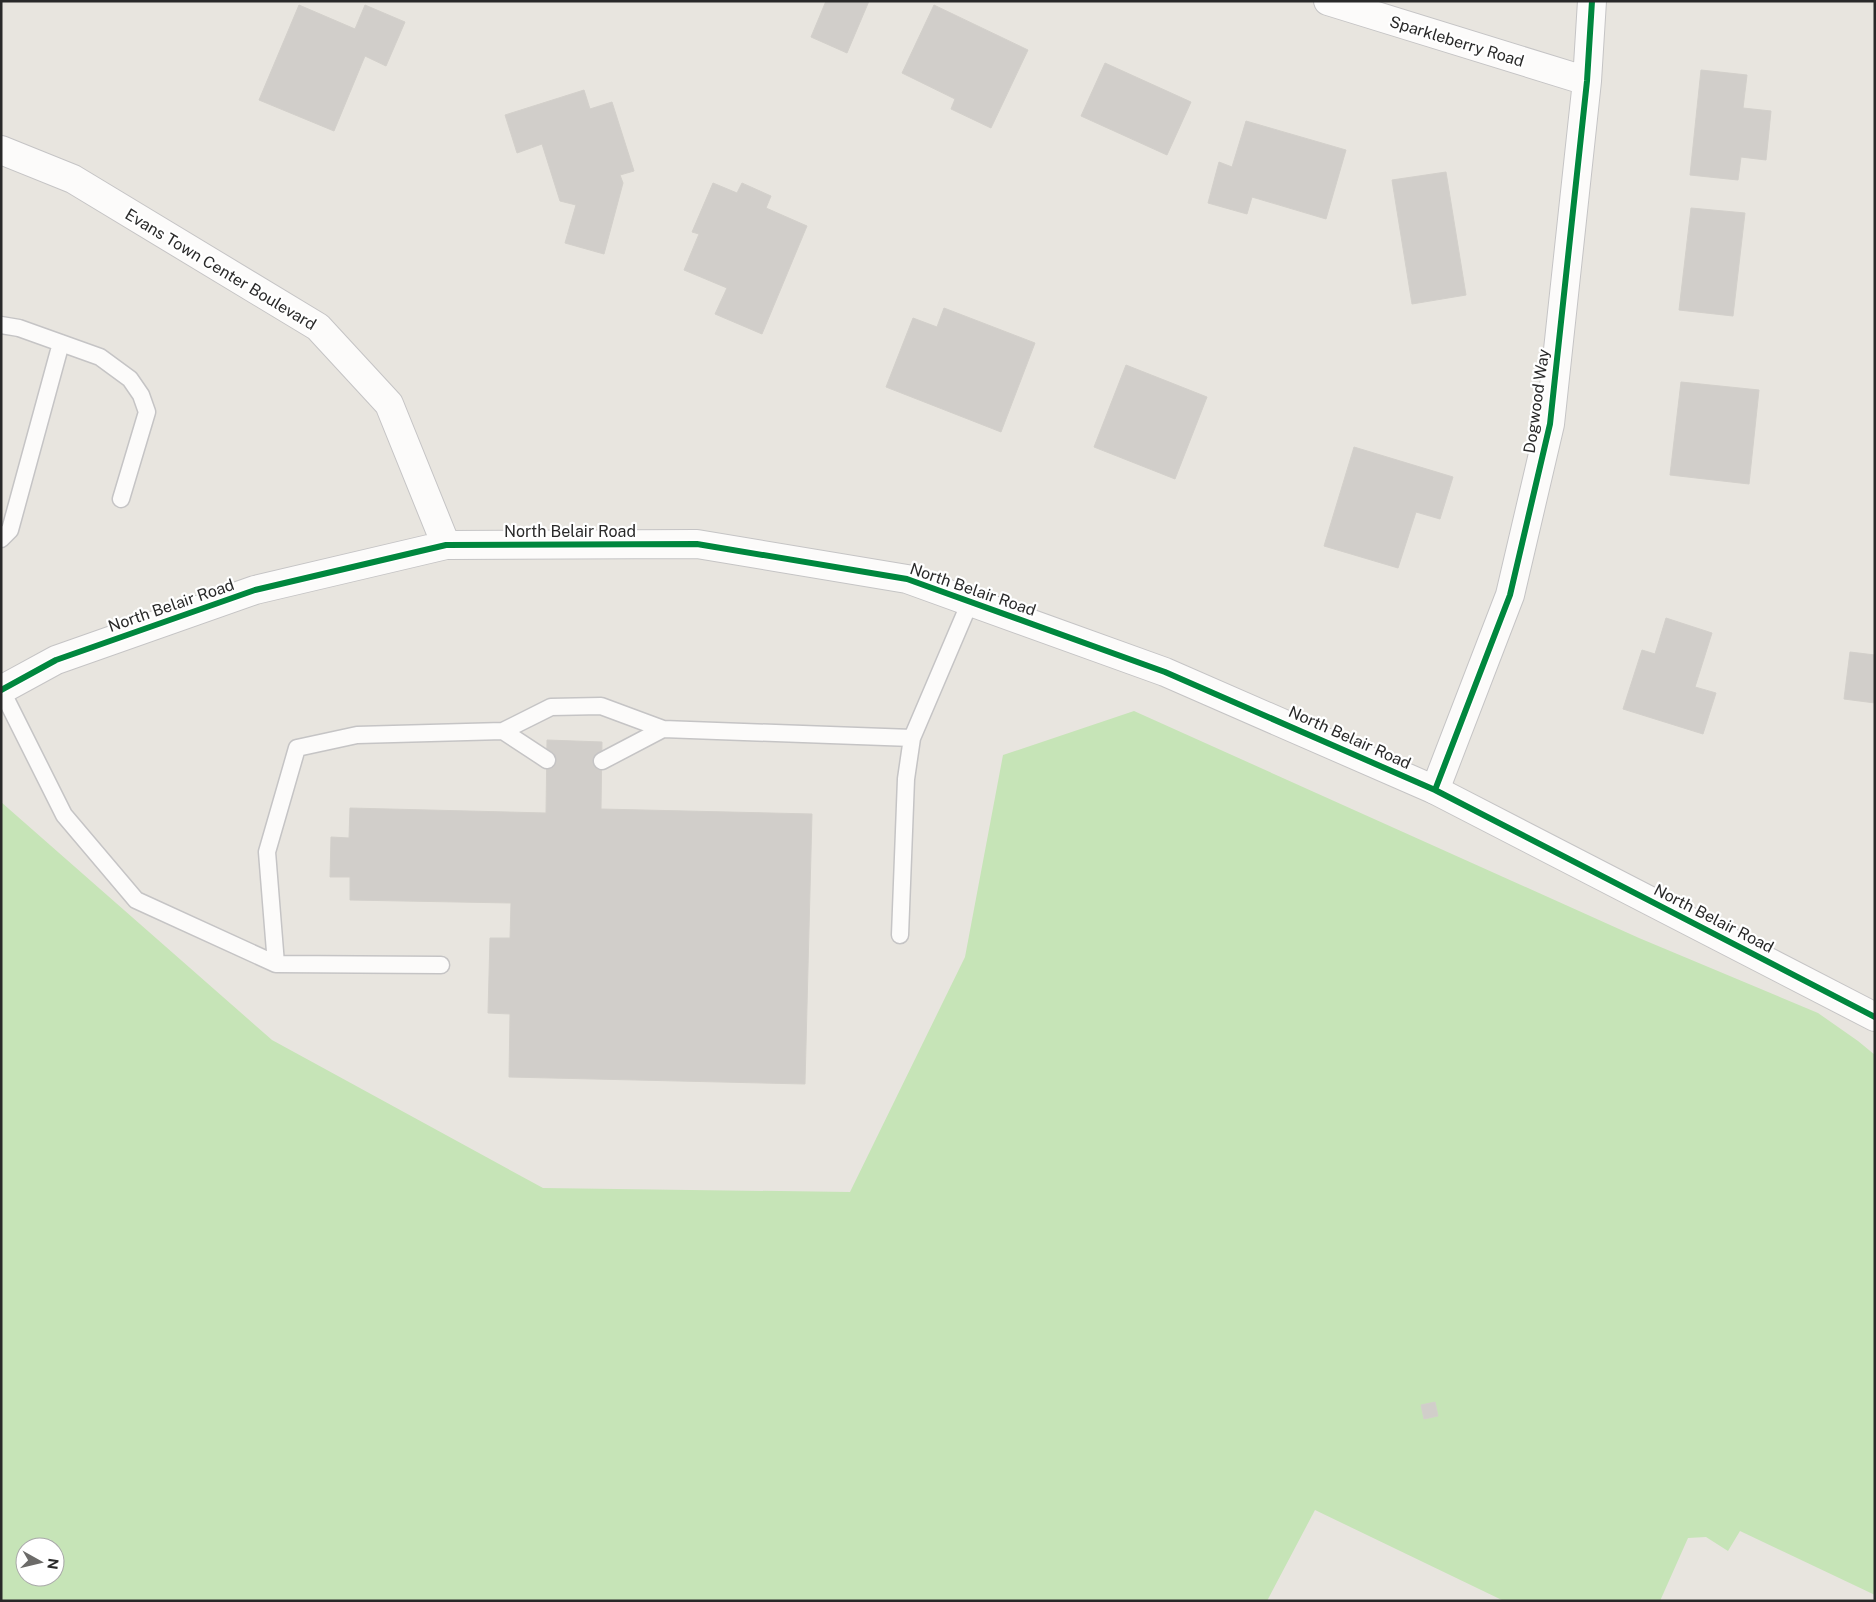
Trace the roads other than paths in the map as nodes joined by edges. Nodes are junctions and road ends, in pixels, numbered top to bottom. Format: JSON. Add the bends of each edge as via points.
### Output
{"nodes":[{"id":1,"x":1328,"y":1,"type":"edge"},
{"id":2,"x":1592,"y":1,"type":"edge"},
{"id":3,"x":1586,"y":81,"type":"junction"},
{"id":4,"x":1,"y":150,"type":"edge"},
{"id":5,"x":1,"y":325,"type":"edge"},
{"id":6,"x":61,"y":343,"type":"junction"},
{"id":7,"x":121,"y":499,"type":"dead end"},
{"id":8,"x":1,"y":539,"type":"edge"},
{"id":9,"x":446,"y":545,"type":"junction"},
{"id":10,"x":970,"y":602,"type":"junction"},
{"id":11,"x":1,"y":689,"type":"edge"},
{"id":12,"x":663,"y":729,"type":"junction"},
{"id":13,"x":503,"y":731,"type":"junction"},
{"id":14,"x":912,"y":738,"type":"junction"},
{"id":15,"x":547,"y":760,"type":"dead end"},
{"id":16,"x":602,"y":761,"type":"dead end"},
{"id":17,"x":1435,"y":790,"type":"junction"},
{"id":18,"x":900,"y":935,"type":"dead end"},
{"id":19,"x":276,"y":964,"type":"junction"},
{"id":20,"x":441,"y":966,"type":"dead end"},
{"id":21,"x":1875,"y":1017,"type":"edge"}],
"edges":[{"from":1,"to":3,"type":"street","name":"Sparkleberry Road"},
{"from":2,"to":3,"type":"street","name":"Dogwood Way"},
{"from":3,"to":17,"type":"street","name":"Dogwood Way","via":[[1550,424],[1510,595]]},
{"from":4,"to":9,"type":"street","name":"Evans Town Center Boulevard","via":[[73,179],[318,326],[389,404]]},
{"from":5,"to":6,"type":"lane","via":[[20,328]]},
{"from":6,"to":7,"type":"lane","via":[[100,357],[130,379],[141,394],[147,412]]},
{"from":6,"to":8,"type":"lane","via":[[10,530]]},
{"from":9,"to":10,"type":"street","name":"North Belair Road","via":[[697,544],[907,579]]},
{"from":9,"to":11,"type":"street","name":"North Belair Road","via":[[255,590],[56,660]]},
{"from":10,"to":14,"type":"lane"},
{"from":10,"to":17,"type":"street","name":"North Belair Road","via":[[1165,672]]},
{"from":11,"to":19,"type":"lane","via":[[64,815],[136,900]]},
{"from":12,"to":13,"type":"lane","via":[[601,706],[551,706]]},
{"from":12,"to":14,"type":"lane"},
{"from":12,"to":16,"type":"lane"},
{"from":13,"to":15,"type":"lane"},
{"from":13,"to":19,"type":"lane","via":[[357,735],[297,748],[267,852]]},
{"from":14,"to":18,"type":"lane","via":[[906,779]]},
{"from":17,"to":21,"type":"street","name":"North Belair Road"},
{"from":19,"to":20,"type":"lane"}]}
